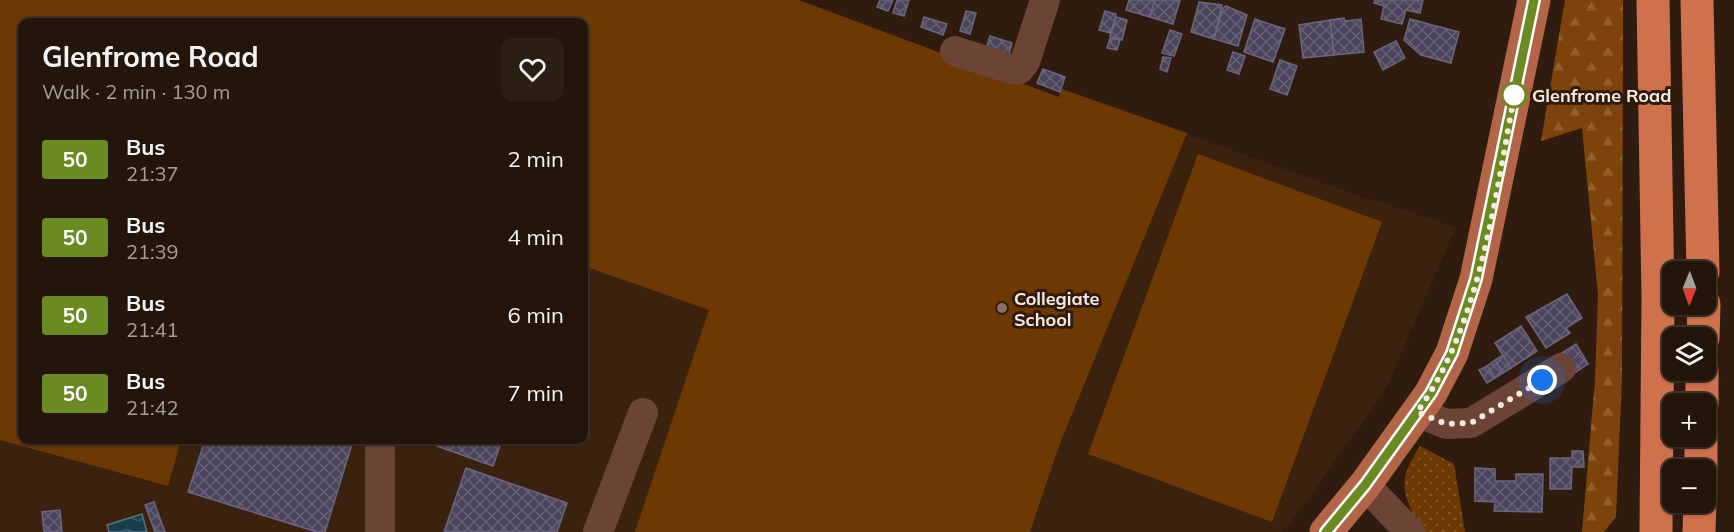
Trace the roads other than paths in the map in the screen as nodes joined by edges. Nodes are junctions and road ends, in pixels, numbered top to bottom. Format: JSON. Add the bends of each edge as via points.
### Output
{"nodes":[{"id":1,"x":1045,"y":0,"type":"edge"},
{"id":2,"x":1534,"y":0,"type":"edge"},
{"id":3,"x":1653,"y":0,"type":"edge"},
{"id":4,"x":1697,"y":0,"type":"edge"},
{"id":5,"x":955,"y":51,"type":"dead end"},
{"id":6,"x":1703,"y":261,"type":"edge"},
{"id":7,"x":1561,"y":368,"type":"dead end"},
{"id":8,"x":1417,"y":412,"type":"junction"},
{"id":9,"x":643,"y":413,"type":"dead end"},
{"id":10,"x":380,"y":444,"type":"edge"},
{"id":11,"x":1365,"y":485,"type":"junction"},
{"id":12,"x":1700,"y":513,"type":"edge"},
{"id":13,"x":380,"y":532,"type":"edge"},
{"id":14,"x":598,"y":532,"type":"edge"},
{"id":15,"x":1326,"y":532,"type":"edge"},
{"id":16,"x":1410,"y":532,"type":"edge"},
{"id":17,"x":1656,"y":532,"type":"edge"},
{"id":18,"x":1699,"y":532,"type":"edge"}],
"edges":[{"from":1,"to":5,"type":"street","via":[[1025,62],[1019,69]]},
{"from":2,"to":8,"type":"main road","via":[[1476,279],[1452,353]]},
{"from":3,"to":17,"type":"highway","via":[[1658,297]]},
{"from":4,"to":6,"type":"highway"},
{"from":7,"to":8,"type":"street","via":[[1482,406],[1471,423],[1451,425]]},
{"from":8,"to":11,"type":"main road"},
{"from":9,"to":14,"type":"street"},
{"from":10,"to":13,"type":"street"},
{"from":11,"to":15,"type":"main road"},
{"from":11,"to":16,"type":"street"},
{"from":12,"to":18,"type":"highway"}]}
